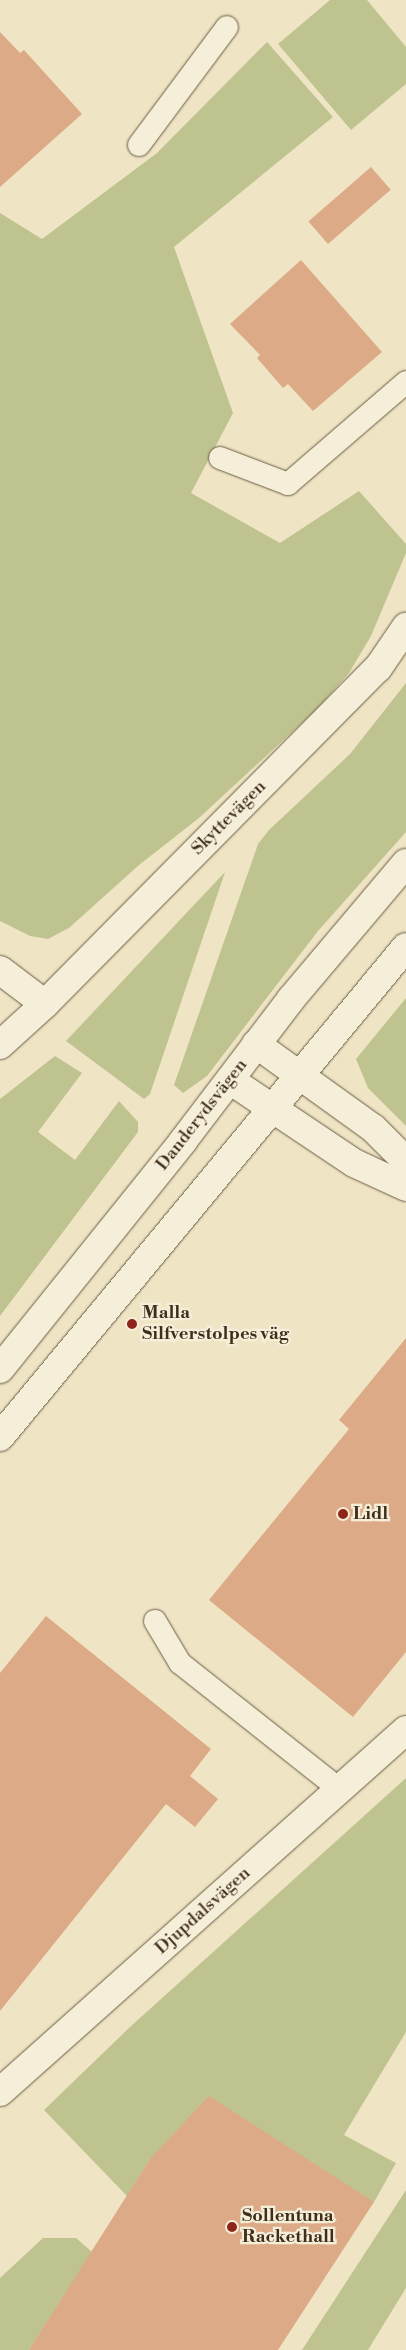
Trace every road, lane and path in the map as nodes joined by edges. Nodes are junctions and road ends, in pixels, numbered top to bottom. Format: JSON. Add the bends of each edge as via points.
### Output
{"nodes":[{"id":1,"x":227,"y":27,"type":"dead end"},
{"id":2,"x":139,"y":145,"type":"dead end"},
{"id":3,"x":406,"y":382,"type":"edge"},
{"id":4,"x":220,"y":458,"type":"dead end"},
{"id":5,"x":406,"y":626,"type":"edge"},
{"id":6,"x":406,"y":863,"type":"edge"},
{"id":7,"x":406,"y":947,"type":"edge"},
{"id":8,"x":0,"y":970,"type":"edge"},
{"id":9,"x":45,"y":1004,"type":"junction"},
{"id":10,"x":256,"y":1044,"type":"junction"},
{"id":11,"x":0,"y":1045,"type":"edge"},
{"id":12,"x":299,"y":1076,"type":"junction"},
{"id":13,"x":230,"y":1080,"type":"junction"},
{"id":14,"x":272,"y":1110,"type":"junction"},
{"id":15,"x":406,"y":1161,"type":"edge"},
{"id":16,"x":406,"y":1187,"type":"edge"},
{"id":17,"x":0,"y":1369,"type":"edge"},
{"id":18,"x":0,"y":1437,"type":"edge"},
{"id":19,"x":154,"y":1621,"type":"dead end"},
{"id":20,"x":406,"y":1730,"type":"edge"},
{"id":21,"x":340,"y":1790,"type":"junction"},
{"id":22,"x":0,"y":2092,"type":"edge"}],
"edges":[{"from":1,"to":2,"type":"lane"},
{"from":3,"to":4,"type":"lane","via":[[288,484]]},
{"from":5,"to":9,"type":"street","name":"Skyttevägen","via":[[378,668]]},
{"from":6,"to":10,"type":"street","name":"Danderydsvägen"},
{"from":7,"to":12,"type":"street"},
{"from":8,"to":9,"type":"street"},
{"from":9,"to":11,"type":"street","name":"Skyttevägen"},
{"from":10,"to":12,"type":"street"},
{"from":10,"to":13,"type":"street","name":"Danderydsvägen"},
{"from":12,"to":14,"type":"street"},
{"from":12,"to":15,"type":"street","via":[[373,1128]]},
{"from":13,"to":14,"type":"street"},
{"from":13,"to":17,"type":"street","name":"Danderydsvägen"},
{"from":14,"to":16,"type":"street","via":[[354,1162]]},
{"from":14,"to":18,"type":"street"},
{"from":19,"to":21,"type":"lane","via":[[180,1664]]},
{"from":20,"to":21,"type":"street","name":"Djupdalsvägen"},
{"from":21,"to":22,"type":"street","name":"Djupdalsvägen"}]}
